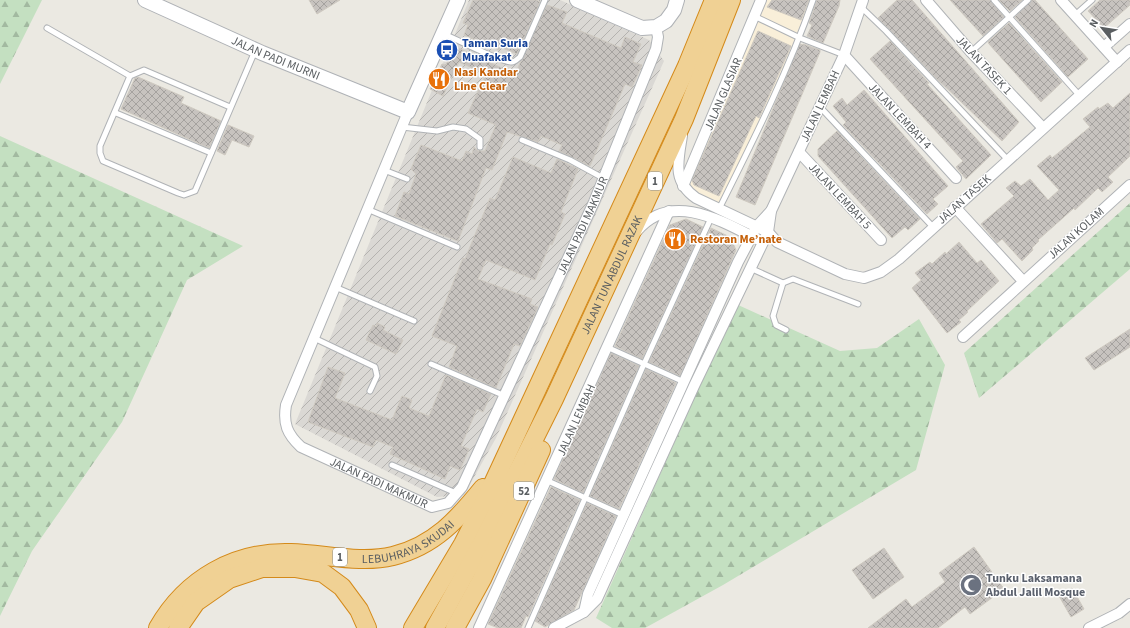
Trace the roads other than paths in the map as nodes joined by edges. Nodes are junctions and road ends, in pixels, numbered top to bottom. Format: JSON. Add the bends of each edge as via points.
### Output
{"nodes":[{"id":1,"x":144,"y":0,"type":"edge"},
{"id":2,"x":458,"y":0,"type":"edge"},
{"id":3,"x":545,"y":0,"type":"edge"},
{"id":4,"x":577,"y":0,"type":"edge"},
{"id":5,"x":677,"y":0,"type":"edge"},
{"id":6,"x":714,"y":0,"type":"edge"},
{"id":7,"x":731,"y":0,"type":"edge"},
{"id":8,"x":761,"y":0,"type":"edge"},
{"id":9,"x":814,"y":0,"type":"edge"},
{"id":10,"x":926,"y":0,"type":"edge"},
{"id":11,"x":994,"y":0,"type":"edge"},
{"id":12,"x":1028,"y":0,"type":"edge"},
{"id":13,"x":1061,"y":0,"type":"edge"},
{"id":14,"x":1092,"y":0,"type":"edge"},
{"id":15,"x":862,"y":3,"type":"edge"},
{"id":16,"x":1075,"y":15,"type":"junction"},
{"id":17,"x":754,"y":16,"type":"junction"},
{"id":18,"x":1010,"y":17,"type":"junction"},
{"id":19,"x":1130,"y":24,"type":"edge"},
{"id":20,"x":656,"y":27,"type":"junction"},
{"id":21,"x":48,"y":28,"type":"dead end"},
{"id":22,"x":443,"y":34,"type":"junction"},
{"id":23,"x":800,"y":38,"type":"junction"},
{"id":24,"x":1104,"y":47,"type":"junction"},
{"id":25,"x":256,"y":50,"type":"junction"},
{"id":26,"x":1130,"y":50,"type":"edge"},
{"id":27,"x":971,"y":52,"type":"junction"},
{"id":28,"x":844,"y":55,"type":"junction"},
{"id":29,"x":1117,"y":62,"type":"junction"},
{"id":30,"x":130,"y":76,"type":"junction"},
{"id":31,"x":1080,"y":96,"type":"junction"},
{"id":32,"x":230,"y":106,"type":"junction"},
{"id":33,"x":819,"y":106,"type":"junction"},
{"id":34,"x":116,"y":112,"type":"junction"},
{"id":35,"x":408,"y":112,"type":"junction"},
{"id":36,"x":684,"y":120,"type":"junction"},
{"id":37,"x":402,"y":127,"type":"junction"},
{"id":38,"x":1044,"y":128,"type":"junction"},
{"id":39,"x":522,"y":140,"type":"dead end"},
{"id":40,"x":480,"y":147,"type":"dead end"},
{"id":41,"x":799,"y":152,"type":"junction"},
{"id":42,"x":210,"y":153,"type":"junction"},
{"id":43,"x":1008,"y":160,"type":"junction"},
{"id":44,"x":384,"y":170,"type":"junction"},
{"id":45,"x":603,"y":178,"type":"junction"},
{"id":46,"x":956,"y":178,"type":"dead end"},
{"id":47,"x":407,"y":179,"type":"dead end"},
{"id":48,"x":1130,"y":185,"type":"edge"},
{"id":49,"x":683,"y":186,"type":"junction"},
{"id":50,"x":955,"y":208,"type":"junction"},
{"id":51,"x":367,"y":209,"type":"junction"},
{"id":52,"x":719,"y":209,"type":"junction"},
{"id":53,"x":670,"y":211,"type":"junction"},
{"id":54,"x":771,"y":211,"type":"junction"},
{"id":55,"x":711,"y":218,"type":"junction"},
{"id":56,"x":757,"y":226,"type":"junction"},
{"id":57,"x":933,"y":227,"type":"junction"},
{"id":58,"x":768,"y":232,"type":"junction"},
{"id":59,"x":752,"y":237,"type":"junction"},
{"id":60,"x":881,"y":240,"type":"dead end"},
{"id":61,"x":763,"y":242,"type":"junction"},
{"id":62,"x":777,"y":242,"type":"junction"},
{"id":63,"x":627,"y":243,"type":"junction"},
{"id":64,"x":457,"y":247,"type":"dead end"},
{"id":65,"x":749,"y":268,"type":"junction"},
{"id":66,"x":1023,"y":281,"type":"junction"},
{"id":67,"x":783,"y":283,"type":"junction"},
{"id":68,"x":335,"y":287,"type":"junction"},
{"id":69,"x":858,"y":304,"type":"dead end"},
{"id":70,"x":414,"y":321,"type":"dead end"},
{"id":71,"x":786,"y":330,"type":"dead end"},
{"id":72,"x":963,"y":337,"type":"dead end"},
{"id":73,"x":314,"y":338,"type":"junction"},
{"id":74,"x":577,"y":348,"type":"junction"},
{"id":75,"x":609,"y":348,"type":"junction"},
{"id":76,"x":431,"y":364,"type":"dead end"},
{"id":77,"x":644,"y":364,"type":"junction"},
{"id":78,"x":684,"y":382,"type":"junction"},
{"id":79,"x":694,"y":386,"type":"junction"},
{"id":80,"x":370,"y":391,"type":"dead end"},
{"id":81,"x":504,"y":396,"type":"junction"},
{"id":82,"x":506,"y":453,"type":"junction"},
{"id":83,"x":392,"y":465,"type":"dead end"},
{"id":84,"x":548,"y":481,"type":"junction"},
{"id":85,"x":457,"y":494,"type":"junction"},
{"id":86,"x":586,"y":497,"type":"junction"},
{"id":87,"x":623,"y":515,"type":"junction"},
{"id":88,"x":633,"y":520,"type":"junction"},
{"id":89,"x":1130,"y":604,"type":"edge"},
{"id":90,"x":584,"y":612,"type":"junction"},
{"id":91,"x":158,"y":628,"type":"edge"},
{"id":92,"x":178,"y":628,"type":"edge"},
{"id":93,"x":367,"y":628,"type":"edge"},
{"id":94,"x":413,"y":628,"type":"edge"},
{"id":95,"x":435,"y":628,"type":"edge"},
{"id":96,"x":455,"y":628,"type":"edge"},
{"id":97,"x":480,"y":628,"type":"edge"},
{"id":98,"x":528,"y":628,"type":"edge"},
{"id":99,"x":554,"y":628,"type":"edge"},
{"id":100,"x":1089,"y":628,"type":"edge"}],
"edges":[{"from":1,"to":25,"type":"street","name":"JALAN PADI MURNI"},
{"from":2,"to":22,"type":"street","name":"JALAN PADI MAKMUR"},
{"from":3,"to":22,"type":"lane","via":[[520,57],[511,63]]},
{"from":4,"to":20,"type":"street","via":[[642,28]]},
{"from":5,"to":20,"type":"street","via":[[674,10]]},
{"from":6,"to":82,"type":"highway","name":"JALAN TUN ABDUL RAZAK","number":"1","via":[[684,73]]},
{"from":7,"to":36,"type":"highway","name":"JALAN TUN ABDUL RAZAK","number":"1"},
{"from":8,"to":17,"type":"street","name":"JALAN GLASIAR"},
{"from":9,"to":23,"type":"lane"},
{"from":10,"to":27,"type":"street","name":"JALAN TASEK 1"},
{"from":11,"to":18,"type":"lane"},
{"from":12,"to":18,"type":"lane"},
{"from":13,"to":16,"type":"street"},
{"from":14,"to":16,"type":"lane"},
{"from":15,"to":28,"type":"street","name":"JALAN LEMBAH"},
{"from":15,"to":43,"type":"lane"},
{"from":16,"to":24,"type":"street"},
{"from":17,"to":23,"type":"lane"},
{"from":17,"to":49,"type":"street","name":"JALAN GLASIAR"},
{"from":18,"to":27,"type":"lane"},
{"from":18,"to":31,"type":"lane"},
{"from":19,"to":24,"type":"street"},
{"from":20,"to":45,"type":"street","name":"JALAN PADI MAKMUR","via":[[656,49]]},
{"from":21,"to":30,"type":"lane"},
{"from":22,"to":35,"type":"street","name":"JALAN PADI MAKMUR"},
{"from":23,"to":28,"type":"lane"},
{"from":23,"to":52,"type":"lane","via":[[764,119]]},
{"from":24,"to":29,"type":"street"},
{"from":25,"to":32,"type":"lane"},
{"from":25,"to":35,"type":"street","name":"JALAN PADI MURNI"},
{"from":26,"to":29,"type":"street","name":"JALAN TASEK"},
{"from":27,"to":38,"type":"street","name":"JALAN TASEK 1"},
{"from":28,"to":33,"type":"street","name":"JALAN LEMBAH"},
{"from":28,"to":46,"type":"street","name":"JALAN LEMBAH 4"},
{"from":29,"to":31,"type":"street","name":"JALAN TASEK"},
{"from":30,"to":32,"type":"lane","via":[[144,70]]},
{"from":30,"to":34,"type":"lane"},
{"from":31,"to":38,"type":"street","name":"JALAN TASEK"},
{"from":32,"to":42,"type":"lane"},
{"from":33,"to":41,"type":"street","name":"JALAN LEMBAH"},
{"from":33,"to":57,"type":"lane"},
{"from":34,"to":42,"type":"lane"},
{"from":34,"to":42,"type":"lane","via":[[100,146],[103,161],[184,195],[195,191]]},
{"from":35,"to":37,"type":"street","name":"JALAN PADI MAKMUR"},
{"from":36,"to":49,"type":"street","via":[[678,176]]},
{"from":36,"to":63,"type":"highway","name":"JALAN TUN ABDUL RAZAK","number":"1"},
{"from":37,"to":40,"type":"lane","via":[[466,129],[480,139]]},
{"from":37,"to":44,"type":"street","name":"JALAN PADI MAKMUR"},
{"from":38,"to":43,"type":"street","name":"JALAN TASEK"},
{"from":39,"to":45,"type":"lane","via":[[570,160]]},
{"from":41,"to":54,"type":"street","name":"JALAN LEMBAH"},
{"from":41,"to":60,"type":"street","name":"JALAN LEMBAH 5"},
{"from":43,"to":50,"type":"street","name":"JALAN TASEK"},
{"from":44,"to":47,"type":"lane"},
{"from":44,"to":51,"type":"street","name":"JALAN PADI MAKMUR"},
{"from":45,"to":81,"type":"street","name":"JALAN PADI MAKMUR"},
{"from":48,"to":66,"type":"street","name":"JALAN KOLAM"},
{"from":49,"to":52,"type":"street","name":"JALAN TASEK","via":[[696,198]]},
{"from":50,"to":57,"type":"street","name":"JALAN TASEK"},
{"from":50,"to":66,"type":"street"},
{"from":51,"to":64,"type":"lane"},
{"from":51,"to":68,"type":"street","name":"JALAN PADI MAKMUR"},
{"from":52,"to":56,"type":"street","name":"JALAN TASEK"},
{"from":53,"to":55,"type":"street","name":"JALAN TASEK","via":[[691,211]]},
{"from":53,"to":63,"type":"street","name":"JALAN TASEK","via":[[650,218]]},
{"from":53,"to":75,"type":"street","name":"JALAN LEMBAH"},
{"from":54,"to":56,"type":"street","name":"JALAN LEMBAH"},
{"from":54,"to":58,"type":"street","name":"JALAN LEMBAH"},
{"from":55,"to":59,"type":"street","name":"JALAN TASEK"},
{"from":55,"to":77,"type":"lane"},
{"from":56,"to":58,"type":"street","name":"JALAN TASEK"},
{"from":56,"to":59,"type":"street","name":"JALAN LEMBAH"},
{"from":57,"to":62,"type":"street","name":"JALAN TASEK","via":[[881,272],[864,278],[845,274]]},
{"from":58,"to":61,"type":"street","name":"JALAN LEMBAH"},
{"from":58,"to":62,"type":"street","name":"JALAN TASEK"},
{"from":59,"to":61,"type":"street","name":"JALAN TASEK"},
{"from":59,"to":78,"type":"street","name":"JALAN LEMBAH","via":[[738,262]]},
{"from":61,"to":62,"type":"street","name":"JALAN TASEK"},
{"from":61,"to":65,"type":"street","name":"JALAN LEMBAH"},
{"from":63,"to":74,"type":"highway","name":"JALAN TUN ABDUL RAZAK","number":"1"},
{"from":65,"to":67,"type":"lane"},
{"from":65,"to":79,"type":"street","name":"JALAN LEMBAH"},
{"from":66,"to":72,"type":"street","name":"JALAN KOLAM"},
{"from":67,"to":69,"type":"lane","via":[[793,279]]},
{"from":67,"to":71,"type":"lane","via":[[772,316],[776,325]]},
{"from":68,"to":70,"type":"lane"},
{"from":68,"to":73,"type":"street","name":"JALAN PADI MAKMUR"},
{"from":73,"to":80,"type":"lane","via":[[375,367],[377,376]]},
{"from":73,"to":85,"type":"street","name":"JALAN PADI MAKMUR","via":[[286,405],[284,417],[291,438],[300,446],[432,507],[448,503]]},
{"from":74,"to":95,"type":"highway","name":"JALAN TUN ABDUL RAZAK","number":"1","via":[[481,546]]},
{"from":74,"to":96,"type":"highway","number":"52","via":[[563,400],[482,579]]},
{"from":75,"to":77,"type":"lane"},
{"from":75,"to":84,"type":"street","name":"JALAN LEMBAH"},
{"from":76,"to":81,"type":"lane"},
{"from":77,"to":78,"type":"lane"},
{"from":77,"to":86,"type":"lane"},
{"from":78,"to":79,"type":"street"},
{"from":78,"to":87,"type":"street","name":"JALAN LEMBAH"},
{"from":79,"to":88,"type":"street","name":"JALAN LEMBAH"},
{"from":81,"to":85,"type":"street","name":"JALAN PADI MAKMUR"},
{"from":82,"to":91,"type":"highway","name":"LEBUHRAYA SKUDAI","number":"1","via":[[489,480],[467,507],[441,534],[427,542],[393,556],[348,558],[291,553],[265,554],[226,564],[195,584],[175,603]]},
{"from":82,"to":94,"type":"highway","via":[[464,544]]},
{"from":83,"to":85,"type":"lane"},
{"from":84,"to":86,"type":"lane"},
{"from":84,"to":97,"type":"street","name":"JALAN LEMBAH"},
{"from":86,"to":87,"type":"lane"},
{"from":86,"to":98,"type":"lane"},
{"from":87,"to":88,"type":"street"},
{"from":87,"to":90,"type":"street","name":"JALAN LEMBAH","via":[[588,594]]},
{"from":88,"to":90,"type":"street","name":"JALAN LEMBAH","via":[[597,599]]},
{"from":89,"to":100,"type":"street","via":[[1119,613]]},
{"from":90,"to":99,"type":"street","name":"JALAN LEMBAH"},
{"from":92,"to":93,"type":"highway","via":[[196,602],[229,579],[262,568],[295,568],[322,573],[342,587],[360,610]]}]}
